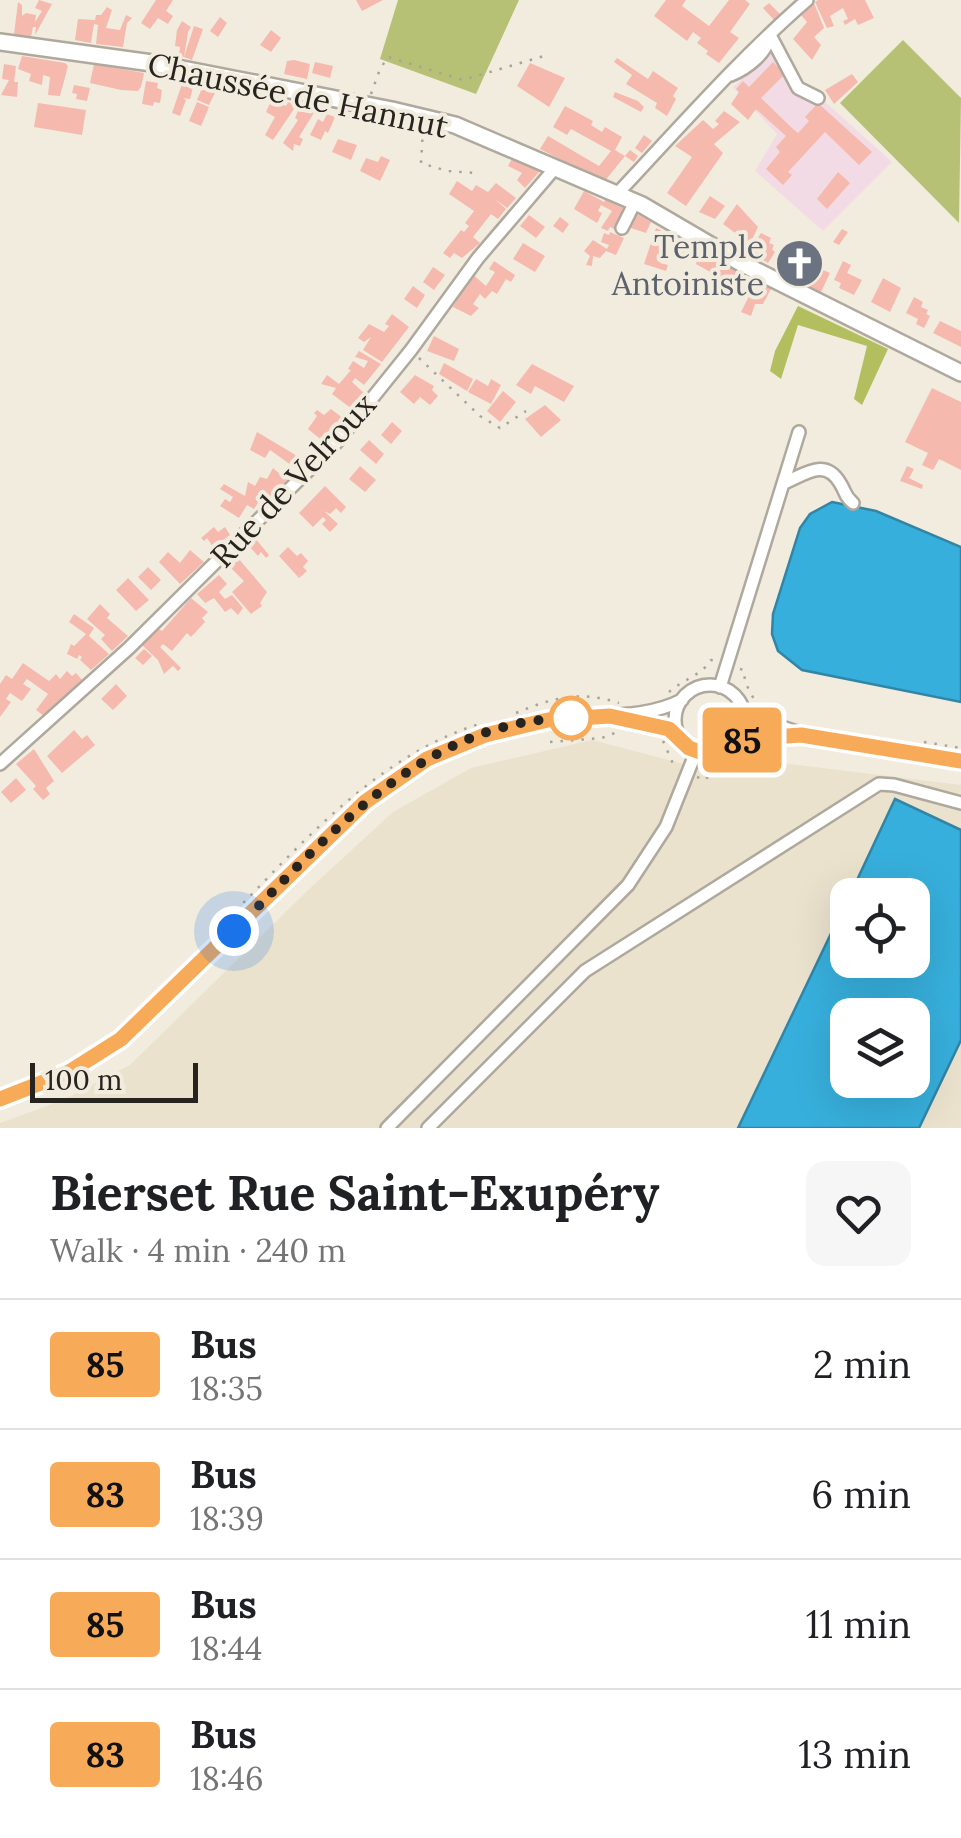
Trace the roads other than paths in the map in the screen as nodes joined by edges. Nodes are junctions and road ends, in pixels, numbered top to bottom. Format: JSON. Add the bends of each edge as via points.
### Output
{"nodes":[{"id":1,"x":807,"y":0,"type":"edge"},
{"id":2,"x":770,"y":35,"type":"junction"},
{"id":3,"x":0,"y":42,"type":"edge"},
{"id":4,"x":818,"y":98,"type":"dead end"},
{"id":5,"x":555,"y":168,"type":"junction"},
{"id":6,"x":617,"y":194,"type":"junction"},
{"id":7,"x":635,"y":202,"type":"junction"},
{"id":8,"x":622,"y":228,"type":"dead end"},
{"id":9,"x":961,"y":373,"type":"edge"},
{"id":10,"x":800,"y":432,"type":"dead end"},
{"id":11,"x":784,"y":484,"type":"junction"},
{"id":12,"x":853,"y":502,"type":"dead end"},
{"id":13,"x":720,"y":687,"type":"junction"},
{"id":14,"x":682,"y":700,"type":"junction"},
{"id":15,"x":744,"y":710,"type":"junction"},
{"id":16,"x":610,"y":716,"type":"junction"},
{"id":17,"x":801,"y":735,"type":"junction"},
{"id":18,"x":678,"y":736,"type":"junction"},
{"id":19,"x":738,"y":742,"type":"junction"},
{"id":20,"x":696,"y":752,"type":"junction"},
{"id":21,"x":961,"y":760,"type":"edge"},
{"id":22,"x":0,"y":764,"type":"edge"},
{"id":23,"x":961,"y":803,"type":"edge"},
{"id":24,"x":0,"y":1099,"type":"edge"},
{"id":25,"x":387,"y":1128,"type":"edge"},
{"id":26,"x":428,"y":1128,"type":"edge"}],
"edges":[{"from":1,"to":2,"type":"street"},
{"from":2,"to":4,"type":"street","via":[[798,88]]},
{"from":2,"to":6,"type":"street"},
{"from":3,"to":5,"type":"main road","name":"Chaussée de Hannut","via":[[368,105],[455,126]]},
{"from":5,"to":6,"type":"main road","name":"Chaussée de Hannut"},
{"from":5,"to":22,"type":"street","name":"Rue de Velroux","via":[[336,442],[130,648]]},
{"from":6,"to":7,"type":"main road","name":"Chaussée de Hannut"},
{"from":7,"to":8,"type":"street"},
{"from":7,"to":9,"type":"main road","name":"Chaussée de Hannut"},
{"from":10,"to":11,"type":"street"},
{"from":11,"to":12,"type":"street","via":[[814,468],[828,470]]},
{"from":11,"to":13,"type":"street"},
{"from":13,"to":14,"type":"street","via":[[703,686]]},
{"from":13,"to":15,"type":"street"},
{"from":14,"to":16,"type":"street"},
{"from":14,"to":18,"type":"street","via":[[675,717]]},
{"from":15,"to":17,"type":"street"},
{"from":15,"to":19,"type":"street"},
{"from":16,"to":18,"type":"street"},
{"from":16,"to":24,"type":"street","via":[[506,728],[406,771],[347,818],[121,1039],[69,1072]]},
{"from":17,"to":19,"type":"street"},
{"from":17,"to":21,"type":"street"},
{"from":18,"to":20,"type":"street"},
{"from":19,"to":20,"type":"street","via":[[719,754]]},
{"from":20,"to":25,"type":"street","via":[[666,827],[628,885]]},
{"from":23,"to":26,"type":"street","via":[[879,784],[585,971]]}]}
